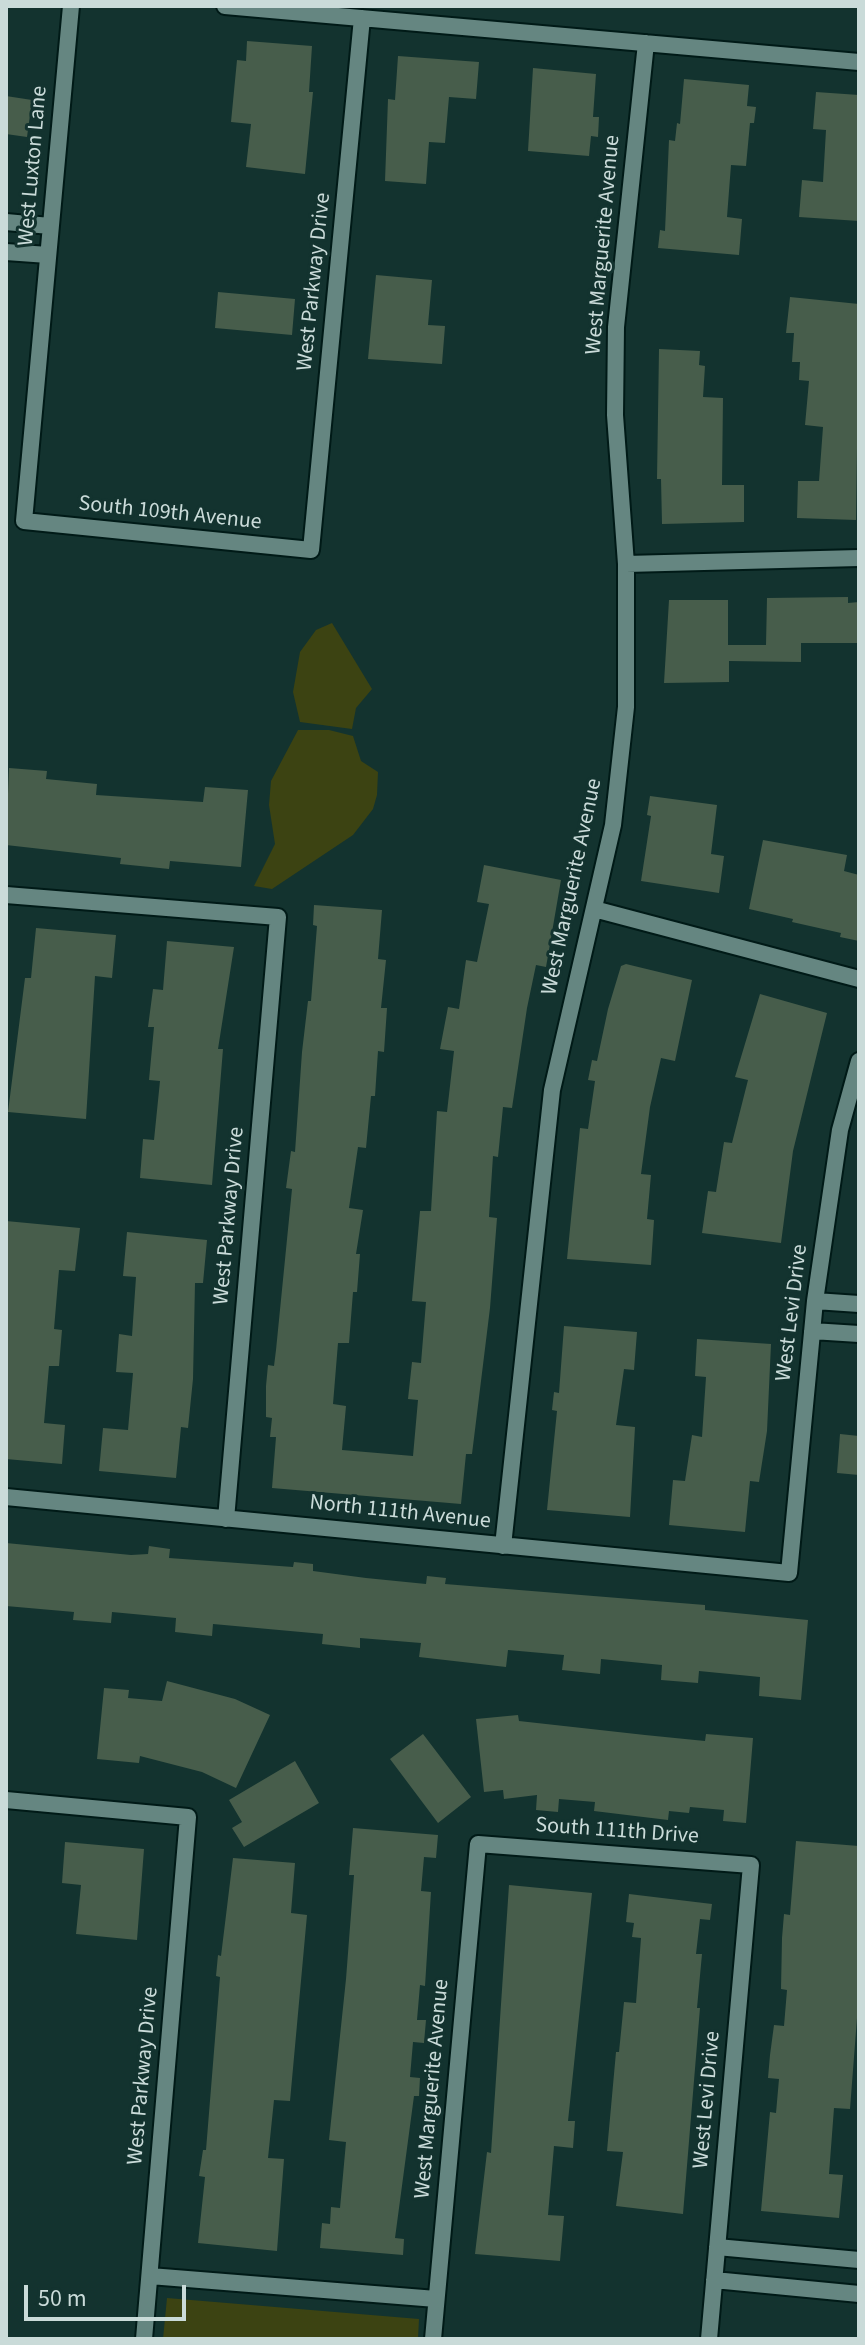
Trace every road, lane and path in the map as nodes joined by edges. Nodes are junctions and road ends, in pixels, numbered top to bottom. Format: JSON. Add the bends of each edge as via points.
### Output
{"nodes":[{"id":1,"x":71,"y":6,"type":"edge"},
{"id":2,"x":225,"y":6,"type":"edge"},
{"id":3,"x":362,"y":18,"type":"junction"},
{"id":4,"x":646,"y":43,"type":"junction"},
{"id":5,"x":859,"y":62,"type":"edge"},
{"id":6,"x":6,"y":222,"type":"edge"},
{"id":7,"x":50,"y":226,"type":"junction"},
{"id":8,"x":6,"y":252,"type":"edge"},
{"id":9,"x":48,"y":255,"type":"junction"},
{"id":10,"x":24,"y":521,"type":"joint"},
{"id":11,"x":311,"y":550,"type":"joint"},
{"id":12,"x":859,"y":558,"type":"edge"},
{"id":13,"x":626,"y":564,"type":"junction"},
{"id":14,"x":6,"y":895,"type":"edge"},
{"id":15,"x":594,"y":909,"type":"junction"},
{"id":16,"x":859,"y":979,"type":"edge"},
{"id":17,"x":859,"y":1061,"type":"edge"},
{"id":18,"x":815,"y":1301,"type":"junction"},
{"id":19,"x":859,"y":1304,"type":"edge"},
{"id":20,"x":812,"y":1331,"type":"junction"},
{"id":21,"x":859,"y":1334,"type":"edge"},
{"id":22,"x":6,"y":1497,"type":"edge"},
{"id":23,"x":226,"y":1519,"type":"junction"},
{"id":24,"x":503,"y":1546,"type":"junction"},
{"id":25,"x":789,"y":1573,"type":"joint"},
{"id":26,"x":6,"y":1800,"type":"edge"},
{"id":27,"x":478,"y":1844,"type":"joint"},
{"id":28,"x":751,"y":1865,"type":"joint"},
{"id":29,"x":717,"y":2247,"type":"junction"},
{"id":30,"x":859,"y":2260,"type":"edge"},
{"id":31,"x":150,"y":2276,"type":"junction"},
{"id":32,"x":714,"y":2280,"type":"junction"},
{"id":33,"x":859,"y":2294,"type":"edge"},
{"id":34,"x":436,"y":2299,"type":"junction"},
{"id":35,"x":144,"y":2339,"type":"edge"},
{"id":36,"x":433,"y":2339,"type":"edge"},
{"id":37,"x":709,"y":2339,"type":"edge"}],
"edges":[{"from":1,"to":7,"type":"street","name":"West Luxton Lane"},
{"from":2,"to":3,"type":"street"},
{"from":3,"to":4,"type":"street"},
{"from":3,"to":11,"type":"street","name":"West Parkway Drive"},
{"from":4,"to":5,"type":"street"},
{"from":4,"to":13,"type":"street","name":"West Marguerite Avenue","via":[[616,327],[615,415]]},
{"from":6,"to":7,"type":"street"},
{"from":7,"to":9,"type":"street","name":"West Luxton Lane"},
{"from":8,"to":9,"type":"street"},
{"from":9,"to":10,"type":"street","name":"West Luxton Lane"},
{"from":10,"to":11,"type":"street","name":"South 109th Avenue"},
{"from":12,"to":13,"type":"street"},
{"from":13,"to":15,"type":"street","name":"West Marguerite Avenue","via":[[626,707],[613,825]]},
{"from":14,"to":23,"type":"street","name":"West Parkway Drive","via":[[278,917]]},
{"from":15,"to":16,"type":"street"},
{"from":15,"to":24,"type":"street","name":"West Marguerite Avenue","via":[[552,1090]]},
{"from":17,"to":18,"type":"street","name":"West Levi Drive","via":[[840,1130]]},
{"from":18,"to":19,"type":"street"},
{"from":18,"to":20,"type":"street","name":"West Levi Drive"},
{"from":20,"to":21,"type":"street"},
{"from":20,"to":25,"type":"street","name":"West Levi Drive"},
{"from":22,"to":23,"type":"street","name":"North 111th Avenue"},
{"from":23,"to":24,"type":"street","name":"North 111th Avenue"},
{"from":24,"to":25,"type":"street","name":"North 111th Avenue"},
{"from":26,"to":31,"type":"street","name":"West Parkway Drive","via":[[188,1817]]},
{"from":27,"to":28,"type":"street","name":"South 111th Drive"},
{"from":27,"to":34,"type":"street","name":"West Marguerite Avenue"},
{"from":28,"to":29,"type":"street","name":"West Levi Drive"},
{"from":29,"to":30,"type":"street"},
{"from":29,"to":32,"type":"street","name":"West Levi Drive"},
{"from":31,"to":34,"type":"street"},
{"from":31,"to":35,"type":"street","name":"West Parkway Drive"},
{"from":32,"to":33,"type":"street"},
{"from":32,"to":37,"type":"street","name":"West Levi Drive"},
{"from":34,"to":36,"type":"street","name":"West Marguerite Avenue"}]}
